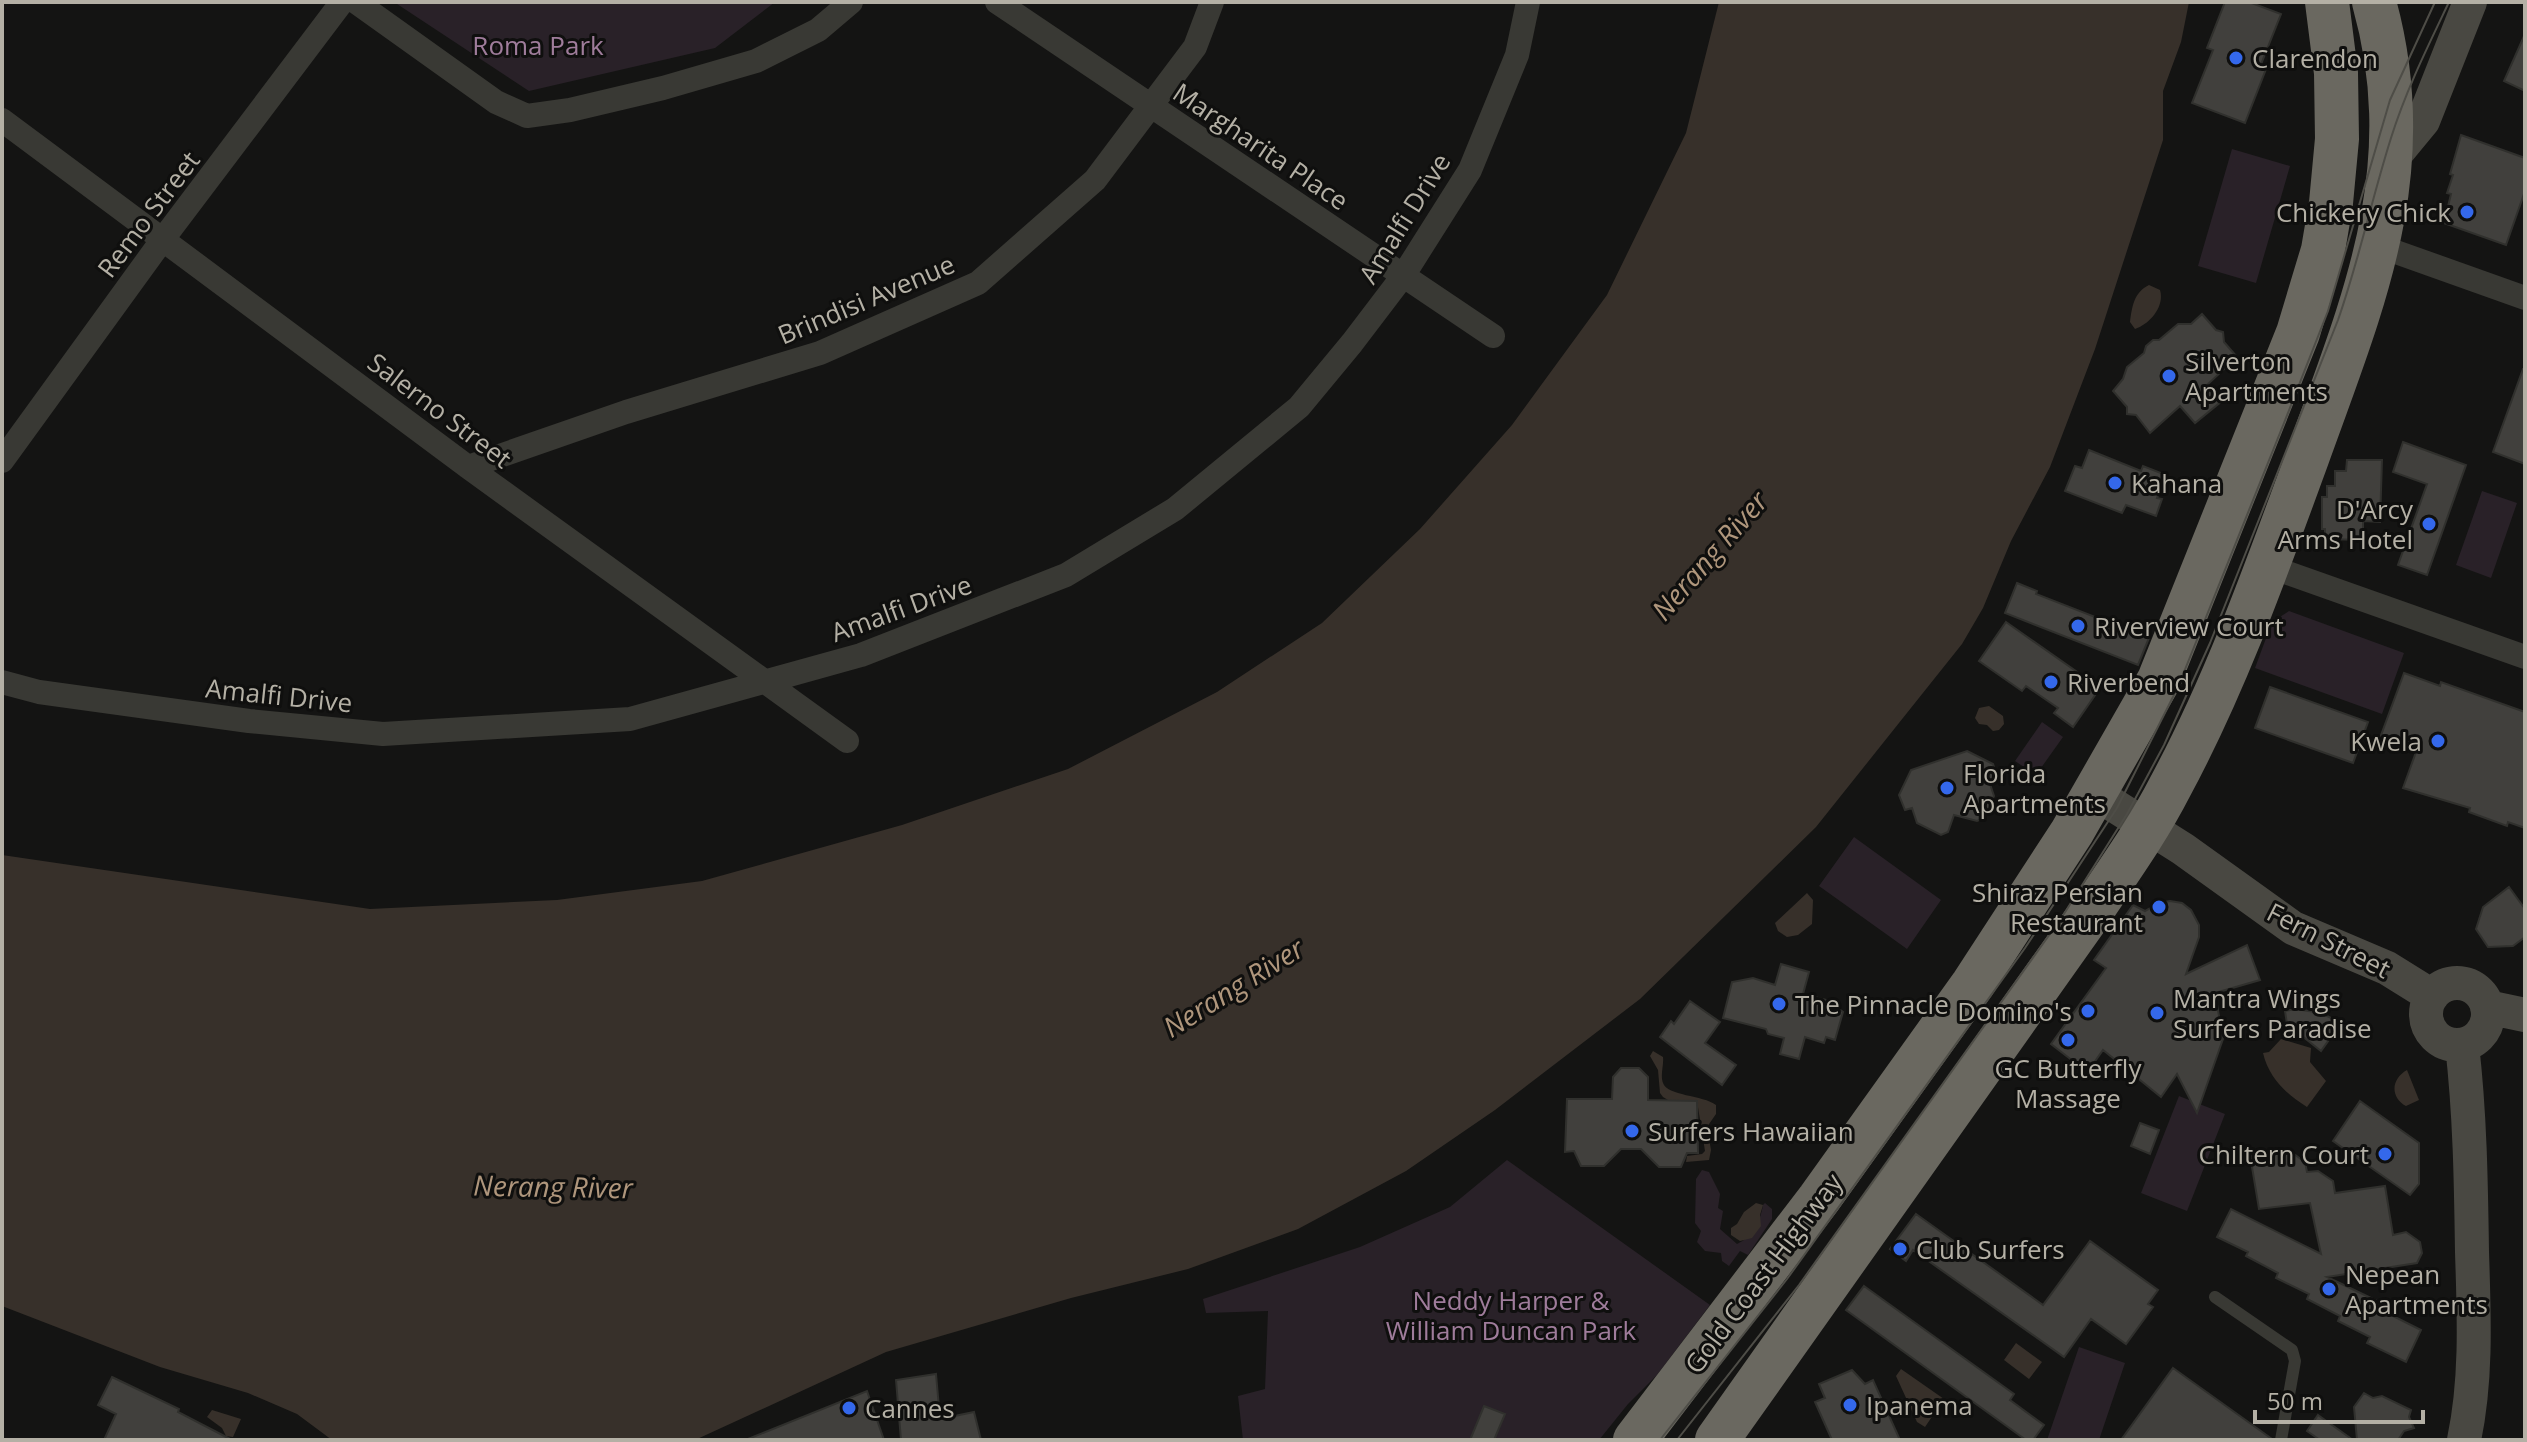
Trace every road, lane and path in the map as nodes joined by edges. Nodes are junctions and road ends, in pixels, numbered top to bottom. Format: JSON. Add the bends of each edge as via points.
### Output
{"nodes":[{"id":1,"x":342,"y":2,"type":"edge"},
{"id":2,"x":356,"y":2,"type":"edge"},
{"id":3,"x":851,"y":2,"type":"edge"},
{"id":4,"x":997,"y":2,"type":"edge"},
{"id":5,"x":1212,"y":2,"type":"edge"},
{"id":6,"x":1528,"y":2,"type":"edge"},
{"id":7,"x":2327,"y":2,"type":"edge"},
{"id":8,"x":2374,"y":2,"type":"edge"},
{"id":9,"x":2470,"y":2,"type":"edge"},
{"id":10,"x":1151,"y":106,"type":"junction"},
{"id":11,"x":2337,"y":112,"type":"junction"},
{"id":12,"x":2,"y":120,"type":"edge"},
{"id":13,"x":2399,"y":143,"type":"junction"},
{"id":14,"x":163,"y":239,"type":"junction"},
{"id":15,"x":2379,"y":246,"type":"junction"},
{"id":16,"x":1403,"y":276,"type":"junction"},
{"id":17,"x":2525,"y":298,"type":"edge"},
{"id":18,"x":1493,"y":336,"type":"dead end"},
{"id":19,"x":2,"y":461,"type":"edge"},
{"id":20,"x":468,"y":467,"type":"junction"},
{"id":21,"x":2268,"y":566,"type":"junction"},
{"id":22,"x":2525,"y":657,"type":"edge"},
{"id":23,"x":2,"y":682,"type":"edge"},
{"id":24,"x":767,"y":683,"type":"junction"},
{"id":25,"x":847,"y":741,"type":"dead end"},
{"id":26,"x":2096,"y":794,"type":"junction"},
{"id":27,"x":2148,"y":827,"type":"junction"},
{"id":28,"x":2432,"y":996,"type":"junction"},
{"id":29,"x":2487,"y":1007,"type":"junction"},
{"id":30,"x":2525,"y":1015,"type":"edge"},
{"id":31,"x":2462,"y":1045,"type":"junction"},
{"id":32,"x":2215,"y":1297,"type":"dead end"},
{"id":33,"x":1635,"y":1440,"type":"edge"},
{"id":34,"x":1717,"y":1440,"type":"edge"},
{"id":35,"x":2281,"y":1440,"type":"edge"},
{"id":36,"x":2464,"y":1440,"type":"edge"}],
"edges":[{"from":1,"to":14,"type":"street","name":"Remo Street"},
{"from":2,"to":3,"type":"street","via":[[496,102],[527,116],[663,88],[756,61],[818,30]]},
{"from":4,"to":10,"type":"street","name":"Margharita Place"},
{"from":5,"to":10,"type":"street","name":"Brindisi Avenue","via":[[1195,47]]},
{"from":6,"to":16,"type":"street","name":"Amalfi Drive","via":[[1517,55],[1470,170]]},
{"from":7,"to":11,"type":"highway","name":"Gold Coast Highway"},
{"from":8,"to":13,"type":"highway"},
{"from":9,"to":13,"type":"street","via":[[2428,109]]},
{"from":10,"to":16,"type":"street","name":"Margharita Place"},
{"from":10,"to":20,"type":"street","name":"Brindisi Avenue","via":[[1095,180],[978,283],[820,353]]},
{"from":11,"to":13,"type":"street","via":[[2361,132]]},
{"from":11,"to":26,"type":"highway","name":"Gold Coast Highway","via":[[2331,203],[2308,304],[2176,642]]},
{"from":12,"to":14,"type":"street","name":"Salerno Street"},
{"from":13,"to":15,"type":"highway"},
{"from":14,"to":19,"type":"street","name":"Remo Street"},
{"from":14,"to":20,"type":"street","name":"Salerno Street"},
{"from":15,"to":17,"type":"street"},
{"from":15,"to":21,"type":"highway","via":[[2349,345]]},
{"from":16,"to":18,"type":"street","name":"Margharita Place"},
{"from":16,"to":24,"type":"street","name":"Amalfi Drive","via":[[1299,407],[1175,509],[1066,575],[861,655]]},
{"from":20,"to":24,"type":"street","name":"Salerno Street"},
{"from":21,"to":22,"type":"street"},
{"from":21,"to":27,"type":"highway","via":[[2205,716]]},
{"from":23,"to":24,"type":"street","name":"Amalfi Drive","via":[[39,692],[234,719],[383,734],[630,719]]},
{"from":24,"to":25,"type":"street","name":"Salerno Street"},
{"from":26,"to":27,"type":"street","name":"Fern Street"},
{"from":26,"to":33,"type":"highway","name":"Gold Coast Highway","via":[[2020,916],[1903,1082]]},
{"from":27,"to":28,"type":"street","name":"Fern Street","via":[[2293,928],[2387,968]]},
{"from":27,"to":34,"type":"highway"},
{"from":28,"to":29,"type":"street","via":[[2446,985],[2464,984],[2479,992]]},
{"from":28,"to":31,"type":"street","via":[[2427,1013],[2431,1029],[2443,1041]]},
{"from":29,"to":30,"type":"street"},
{"from":29,"to":31,"type":"street","via":[[2485,1028]]},
{"from":31,"to":36,"type":"street","via":[[2470,1115],[2474,1324]]},
{"from":32,"to":35,"type":"lane","via":[[2292,1350],[2295,1361]]}]}
